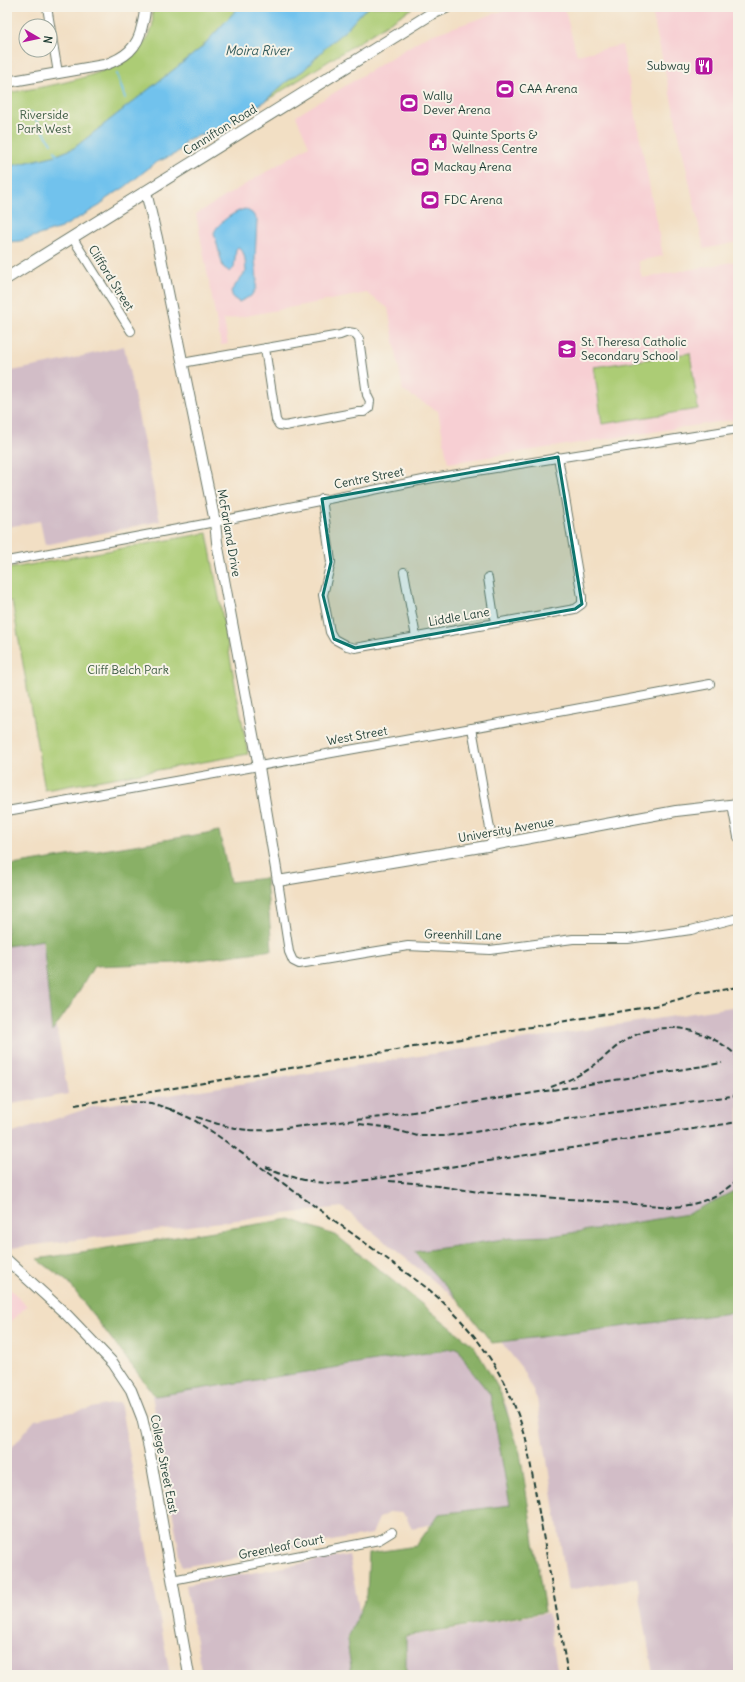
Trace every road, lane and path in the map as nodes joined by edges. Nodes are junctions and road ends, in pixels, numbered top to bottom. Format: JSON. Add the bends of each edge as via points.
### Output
{"nodes":[{"id":1,"x":47,"y":7,"type":"edge"},
{"id":2,"x":140,"y":7,"type":"edge"},
{"id":3,"x":145,"y":7,"type":"edge"},
{"id":4,"x":447,"y":7,"type":"edge"},
{"id":5,"x":143,"y":23,"type":"junction"},
{"id":6,"x":58,"y":73,"type":"junction"},
{"id":7,"x":7,"y":82,"type":"edge"},
{"id":8,"x":146,"y":192,"type":"junction"},
{"id":9,"x":72,"y":237,"type":"junction"},
{"id":10,"x":7,"y":278,"type":"edge"},
{"id":11,"x":131,"y":331,"type":"dead end"},
{"id":12,"x":265,"y":348,"type":"junction"},
{"id":13,"x":182,"y":363,"type":"junction"},
{"id":14,"x":738,"y":429,"type":"edge"},
{"id":15,"x":558,"y":457,"type":"junction"},
{"id":16,"x":322,"y":499,"type":"junction"},
{"id":17,"x":215,"y":522,"type":"junction"},
{"id":18,"x":7,"y":560,"type":"edge"},
{"id":19,"x":404,"y":572,"type":"dead end"},
{"id":20,"x":488,"y":578,"type":"dead end"},
{"id":21,"x":495,"y":623,"type":"junction"},
{"id":22,"x":416,"y":637,"type":"junction"},
{"id":23,"x":710,"y":684,"type":"dead end"},
{"id":24,"x":472,"y":728,"type":"junction"},
{"id":25,"x":258,"y":766,"type":"junction"},
{"id":26,"x":735,"y":805,"type":"edge"},
{"id":27,"x":7,"y":811,"type":"edge"},
{"id":28,"x":738,"y":837,"type":"edge"},
{"id":29,"x":493,"y":845,"type":"junction"},
{"id":30,"x":278,"y":881,"type":"junction"},
{"id":31,"x":738,"y":918,"type":"edge"},
{"id":32,"x":7,"y":1260,"type":"edge"},
{"id":33,"x":392,"y":1532,"type":"dead end"},
{"id":34,"x":172,"y":1580,"type":"junction"},
{"id":35,"x":189,"y":1675,"type":"edge"}],
"edges":[{"from":1,"to":6,"type":"street"},
{"from":2,"to":5,"type":"street","via":[[140,20]]},
{"from":3,"to":5,"type":"street"},
{"from":4,"to":8,"type":"main road","name":"Cannifton Road","via":[[431,14]]},
{"from":5,"to":6,"type":"street","via":[[135,46],[126,55],[104,65]]},
{"from":6,"to":7,"type":"street"},
{"from":8,"to":9,"type":"main road","name":"Cannifton Road"},
{"from":8,"to":13,"type":"street","name":"McFarland Drive"},
{"from":9,"to":10,"type":"main road","name":"Cannifton Road"},
{"from":9,"to":11,"type":"street","name":"Clifford Street"},
{"from":12,"to":12,"type":"street","via":[[348,332],[354,334],[359,339],[369,408],[364,412],[279,425],[276,420]]},
{"from":12,"to":13,"type":"street"},
{"from":13,"to":17,"type":"street","name":"McFarland Drive"},
{"from":14,"to":15,"type":"street","name":"Centre Street"},
{"from":15,"to":16,"type":"street","name":"Centre Street"},
{"from":15,"to":21,"type":"street","name":"Liddle Lane","via":[[582,604],[576,609]]},
{"from":16,"to":17,"type":"street","name":"Centre Street"},
{"from":16,"to":22,"type":"street","name":"Liddle Lane","via":[[331,562],[323,595],[330,632],[334,638],[355,648]]},
{"from":17,"to":18,"type":"street","name":"Centre Street"},
{"from":17,"to":25,"type":"street","name":"McFarland Drive"},
{"from":19,"to":22,"type":"street"},
{"from":20,"to":21,"type":"street"},
{"from":21,"to":22,"type":"street","name":"Liddle Lane"},
{"from":23,"to":24,"type":"street","name":"West Street"},
{"from":24,"to":25,"type":"street","name":"West Street"},
{"from":24,"to":29,"type":"street"},
{"from":25,"to":27,"type":"street","name":"West Street"},
{"from":25,"to":30,"type":"street","name":"McFarland Drive"},
{"from":26,"to":28,"type":"street"},
{"from":26,"to":29,"type":"street","name":"University Avenue","via":[[676,811]]},
{"from":29,"to":30,"type":"street","name":"University Avenue"},
{"from":30,"to":31,"type":"street","name":"Greenhill Lane","via":[[289,952],[293,961],[299,964],[408,946],[490,950],[573,939],[628,939],[691,930]]},
{"from":32,"to":34,"type":"street","name":"College Street East","via":[[67,1315],[113,1363],[131,1390],[142,1418],[149,1448]]},
{"from":33,"to":34,"type":"street","name":"Greenleaf Court","via":[[379,1540]]},
{"from":34,"to":35,"type":"street","name":"College Street East"}]}
